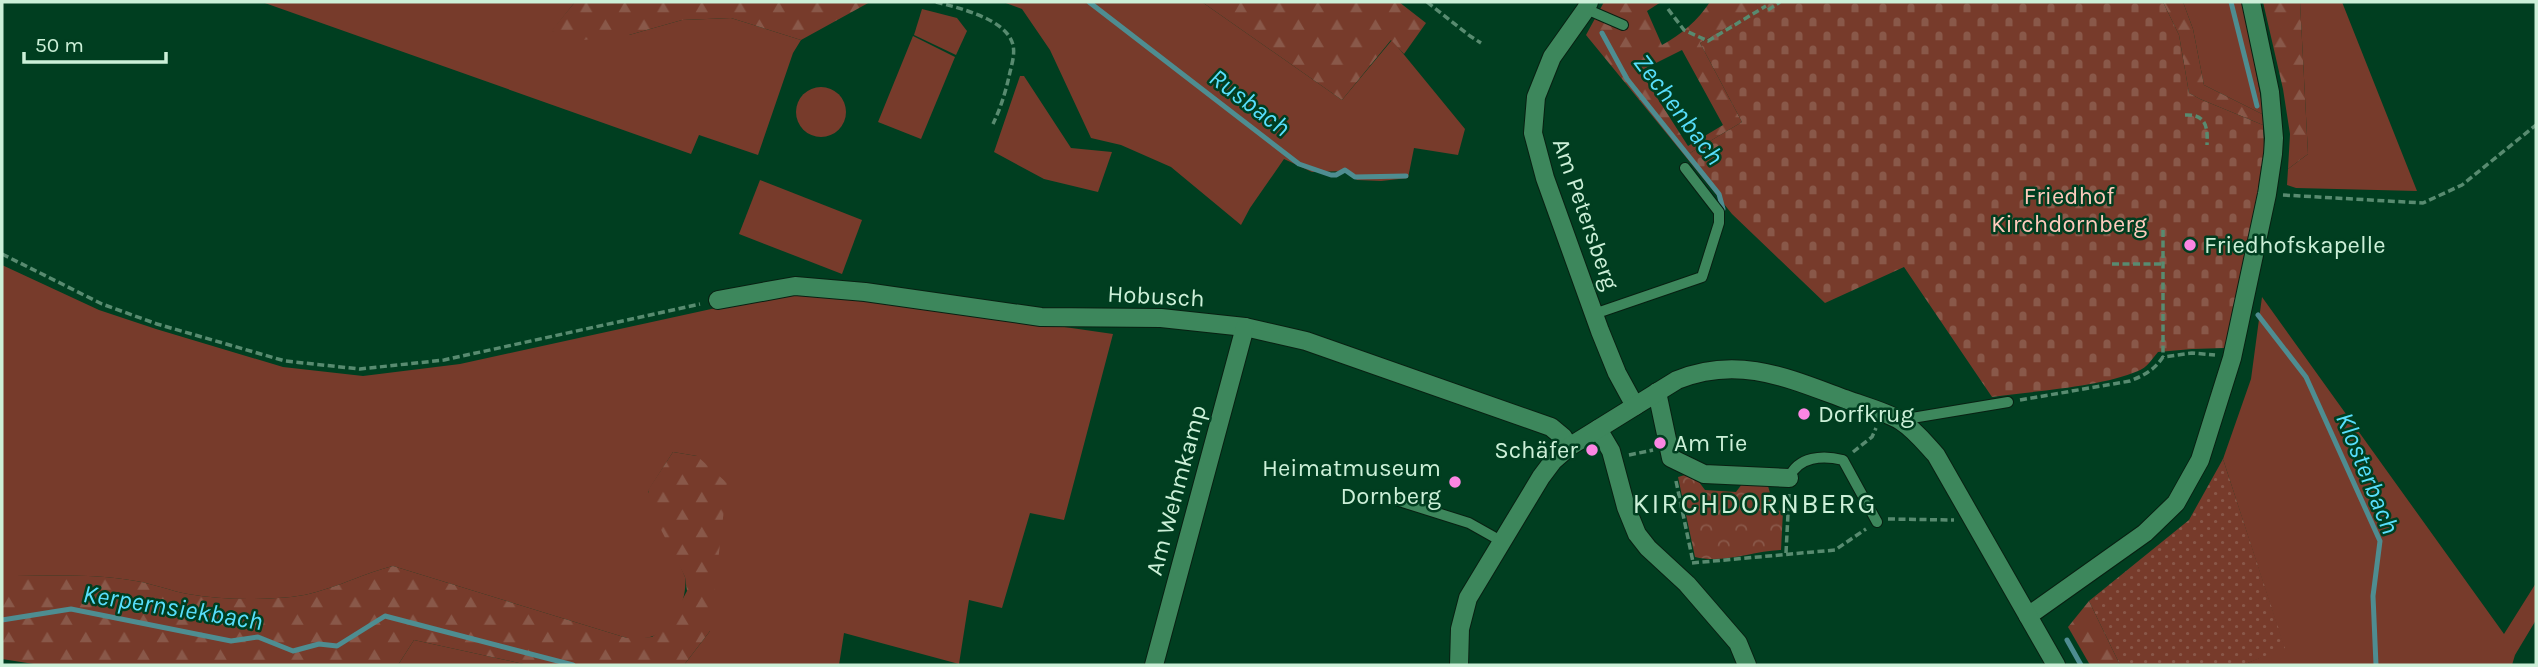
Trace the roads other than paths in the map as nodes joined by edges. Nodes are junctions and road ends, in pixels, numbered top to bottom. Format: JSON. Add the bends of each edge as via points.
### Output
{"nodes":[{"id":1,"x":2251,"y":2,"type":"edge"},
{"id":2,"x":1588,"y":5,"type":"edge"},
{"id":3,"x":1623,"y":25,"type":"dead end"},
{"id":4,"x":1685,"y":168,"type":"dead end"},
{"id":5,"x":718,"y":300,"type":"road end"},
{"id":6,"x":1594,"y":314,"type":"junction"},
{"id":7,"x":1245,"y":327,"type":"junction"},
{"id":8,"x":1657,"y":392,"type":"junction"},
{"id":9,"x":2008,"y":402,"type":"road end"},
{"id":10,"x":1635,"y":406,"type":"junction"},
{"id":11,"x":1900,"y":421,"type":"junction"},
{"id":12,"x":1598,"y":429,"type":"junction"},
{"id":13,"x":1569,"y":447,"type":"junction"},
{"id":14,"x":1789,"y":478,"type":"joint"},
{"id":15,"x":1396,"y":500,"type":"dead end"},
{"id":16,"x":1877,"y":522,"type":"road end"},
{"id":17,"x":1502,"y":541,"type":"junction"},
{"id":18,"x":2028,"y":616,"type":"junction"},
{"id":19,"x":1154,"y":665,"type":"edge"},
{"id":20,"x":1459,"y":665,"type":"edge"},
{"id":21,"x":1747,"y":665,"type":"edge"},
{"id":22,"x":2056,"y":665,"type":"edge"}],
"edges":[{"from":1,"to":18,"type":"street","via":[[2270,92],[2274,138],[2267,194],[2232,358],[2200,460],[2176,503],[2145,533]]},
{"from":2,"to":3,"type":"lane"},
{"from":2,"to":6,"type":"street","name":"Am Petersberg","via":[[1552,57],[1536,97],[1533,133]]},
{"from":4,"to":6,"type":"lane","via":[[1719,212],[1702,277]]},
{"from":5,"to":7,"type":"street","name":"Hobusch","via":[[795,286],[1041,317],[1161,318]]},
{"from":6,"to":10,"type":"street","name":"Am Petersberg"},
{"from":7,"to":13,"type":"street","name":"Hobusch","via":[[1306,341],[1551,427]]},
{"from":7,"to":19,"type":"street","name":"Am Wehmkamp"},
{"from":8,"to":10,"type":"street"},
{"from":8,"to":11,"type":"street","via":[[1694,373],[1750,369],[1779,375]]},
{"from":8,"to":14,"type":"street","via":[[1670,452],[1704,474]]},
{"from":9,"to":11,"type":"lane"},
{"from":10,"to":12,"type":"street"},
{"from":11,"to":18,"type":"street","via":[[1936,455]]},
{"from":12,"to":13,"type":"street"},
{"from":12,"to":21,"type":"street","via":[[1614,458],[1637,534],[1738,643]]},
{"from":13,"to":17,"type":"street","via":[[1541,477]]},
{"from":14,"to":16,"type":"lane","via":[[1799,463],[1808,459],[1843,460]]},
{"from":15,"to":17,"type":"lane","via":[[1469,523]]},
{"from":17,"to":20,"type":"street","via":[[1468,598]]},
{"from":18,"to":22,"type":"street"}]}
